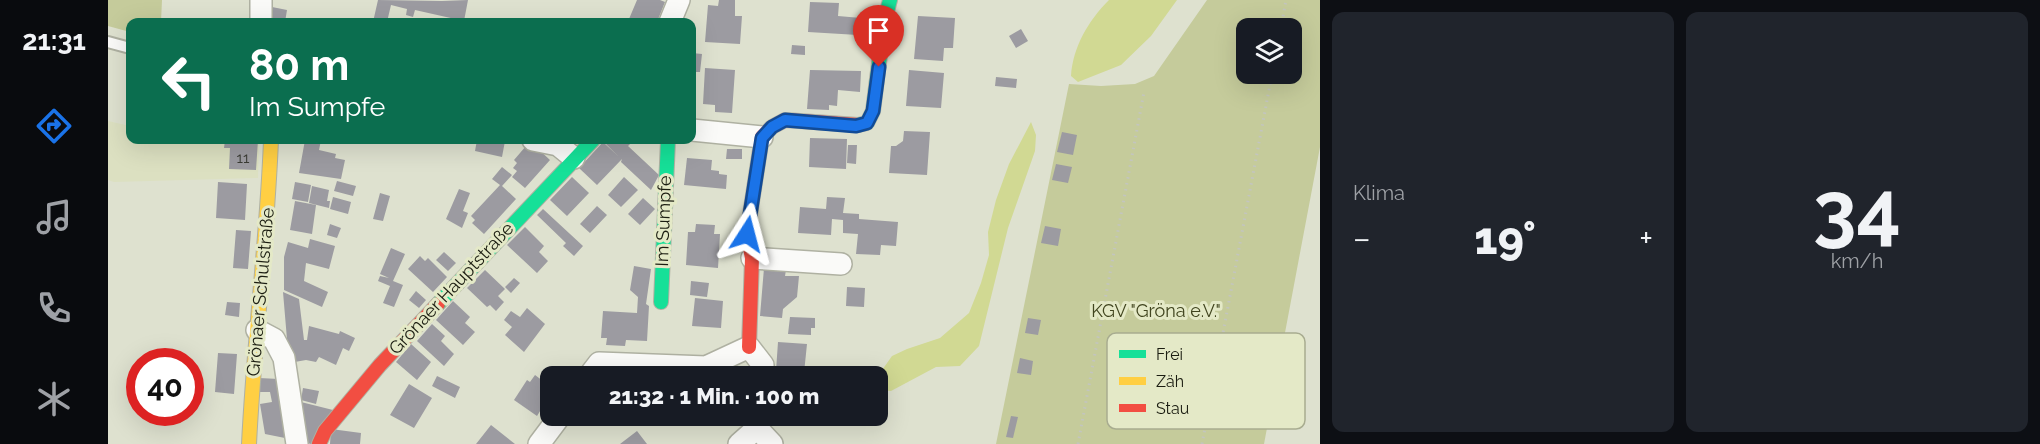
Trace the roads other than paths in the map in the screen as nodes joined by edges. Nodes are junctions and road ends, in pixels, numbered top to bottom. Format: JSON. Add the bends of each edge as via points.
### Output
{"nodes":[{"id":1,"x":261,"y":0,"type":"edge"},
{"id":2,"x":679,"y":0,"type":"edge"},
{"id":3,"x":890,"y":0,"type":"edge"},
{"id":4,"x":261,"y":18,"type":"edge"},
{"id":5,"x":672,"y":18,"type":"edge"},
{"id":6,"x":108,"y":42,"type":"edge"},
{"id":7,"x":126,"y":47,"type":"edge"},
{"id":8,"x":696,"y":130,"type":"edge"},
{"id":9,"x":762,"y":138,"type":"junction"},
{"id":10,"x":271,"y":144,"type":"edge"},
{"id":11,"x":553,"y":144,"type":"edge"},
{"id":12,"x":589,"y":144,"type":"edge"},
{"id":13,"x":667,"y":144,"type":"edge"},
{"id":14,"x":574,"y":158,"type":"junction"},
{"id":15,"x":753,"y":258,"type":"junction"},
{"id":16,"x":841,"y":264,"type":"dead end"},
{"id":17,"x":661,"y":302,"type":"dead end"},
{"id":18,"x":257,"y":330,"type":"junction"},
{"id":19,"x":749,"y":347,"type":"junction"},
{"id":20,"x":597,"y":366,"type":"edge"},
{"id":21,"x":679,"y":366,"type":"edge"},
{"id":22,"x":708,"y":366,"type":"edge"},
{"id":23,"x":763,"y":366,"type":"edge"},
{"id":24,"x":552,"y":426,"type":"edge"},
{"id":25,"x":755,"y":426,"type":"edge"},
{"id":26,"x":761,"y":426,"type":"edge"},
{"id":27,"x":249,"y":444,"type":"edge"},
{"id":28,"x":297,"y":444,"type":"edge"},
{"id":29,"x":319,"y":444,"type":"edge"},
{"id":30,"x":539,"y":444,"type":"edge"},
{"id":31,"x":739,"y":444,"type":"edge"},
{"id":32,"x":772,"y":444,"type":"edge"}],
"edges":[{"from":1,"to":4,"type":"street"},
{"from":2,"to":5,"type":"street"},
{"from":3,"to":9,"type":"street","via":[[873,111],[867,123],[856,126],[785,120]]},
{"from":6,"to":7,"type":"lane"},
{"from":8,"to":9,"type":"street"},
{"from":9,"to":15,"type":"street","via":[[747,234]]},
{"from":10,"to":18,"type":"street","name":"Grönaer Schulstraße"},
{"from":11,"to":14,"type":"street"},
{"from":12,"to":14,"type":"street","name":"Grönaer Hauptstraße"},
{"from":13,"to":17,"type":"street","name":"Im Sumpfe"},
{"from":14,"to":29,"type":"street","name":"Grönaer Hauptstraße","via":[[380,365],[325,431]]},
{"from":15,"to":16,"type":"street"},
{"from":15,"to":19,"type":"street"},
{"from":18,"to":27,"type":"street","name":"Grönaer Schulstraße"},
{"from":18,"to":28,"type":"street","via":[[274,339],[284,358]]},
{"from":19,"to":22,"type":"street"},
{"from":19,"to":23,"type":"street"},
{"from":20,"to":21,"type":"street"},
{"from":24,"to":30,"type":"street"},
{"from":25,"to":31,"type":"street"},
{"from":26,"to":32,"type":"street"}]}
